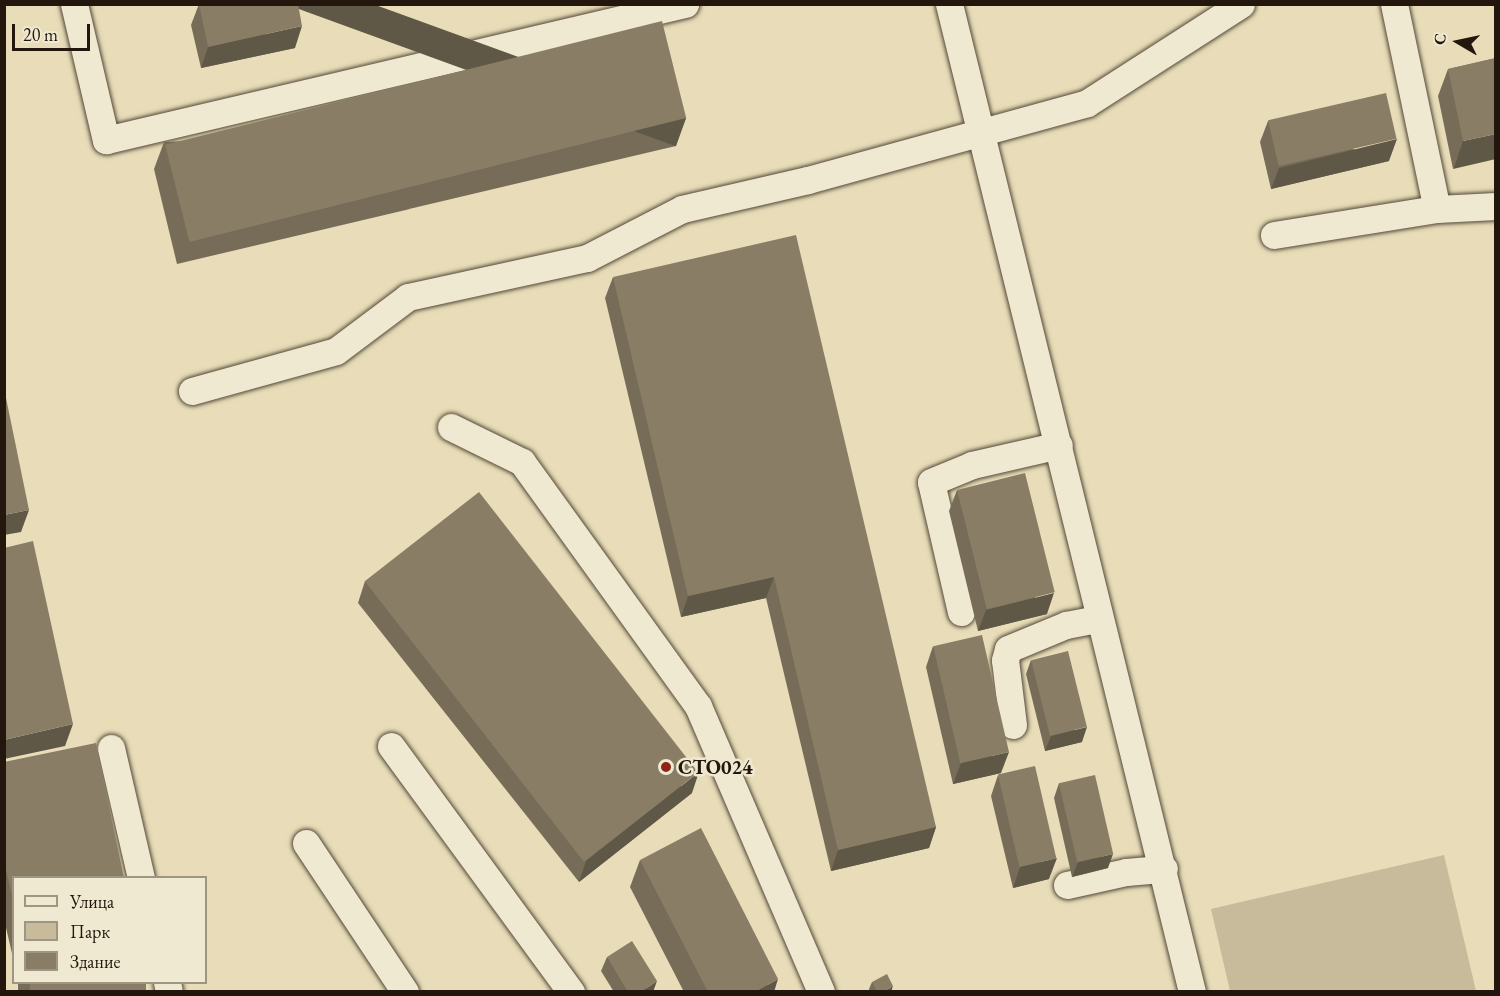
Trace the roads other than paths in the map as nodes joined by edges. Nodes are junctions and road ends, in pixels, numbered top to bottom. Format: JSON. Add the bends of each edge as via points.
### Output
{"nodes":[{"id":1,"x":74,"y":4,"type":"edge"},
{"id":2,"x":685,"y":4,"type":"edge"},
{"id":3,"x":949,"y":4,"type":"edge"},
{"id":4,"x":1241,"y":4,"type":"edge"},
{"id":5,"x":1394,"y":4,"type":"edge"},
{"id":6,"x":980,"y":133,"type":"junction"},
{"id":7,"x":1496,"y":206,"type":"edge"},
{"id":8,"x":1437,"y":209,"type":"junction"},
{"id":9,"x":1274,"y":235,"type":"dead end"},
{"id":10,"x":192,"y":391,"type":"dead end"},
{"id":11,"x":451,"y":427,"type":"dead end"},
{"id":12,"x":1059,"y":445,"type":"junction"},
{"id":13,"x":961,"y":612,"type":"dead end"},
{"id":14,"x":1098,"y":619,"type":"junction"},
{"id":15,"x":1013,"y":725,"type":"dead end"},
{"id":16,"x":391,"y":746,"type":"dead end"},
{"id":17,"x":111,"y":748,"type":"dead end"},
{"id":18,"x":306,"y":843,"type":"dead end"},
{"id":19,"x":1164,"y":869,"type":"junction"},
{"id":20,"x":141,"y":876,"type":"edge"},
{"id":21,"x":1067,"y":885,"type":"dead end"},
{"id":22,"x":405,"y":992,"type":"edge"},
{"id":23,"x":571,"y":992,"type":"edge"},
{"id":24,"x":821,"y":992,"type":"edge"},
{"id":25,"x":1192,"y":992,"type":"edge"}],
"edges":[{"from":1,"to":2,"type":"street","via":[[106,140]]},
{"from":3,"to":6,"type":"street"},
{"from":4,"to":6,"type":"street","via":[[1087,103]]},
{"from":5,"to":8,"type":"street"},
{"from":6,"to":10,"type":"street","via":[[808,180],[681,209],[587,258],[408,297],[336,351]]},
{"from":6,"to":12,"type":"street"},
{"from":7,"to":8,"type":"street"},
{"from":8,"to":9,"type":"street"},
{"from":11,"to":24,"type":"street","via":[[522,462],[698,706]]},
{"from":12,"to":13,"type":"street","via":[[972,465],[931,482]]},
{"from":12,"to":14,"type":"street"},
{"from":14,"to":15,"type":"street","via":[[1066,626],[1008,649],[1005,660]]},
{"from":14,"to":19,"type":"street"},
{"from":16,"to":23,"type":"street"},
{"from":17,"to":20,"type":"street"},
{"from":18,"to":22,"type":"street"},
{"from":19,"to":21,"type":"street","via":[[1126,872]]},
{"from":19,"to":25,"type":"street"}]}
